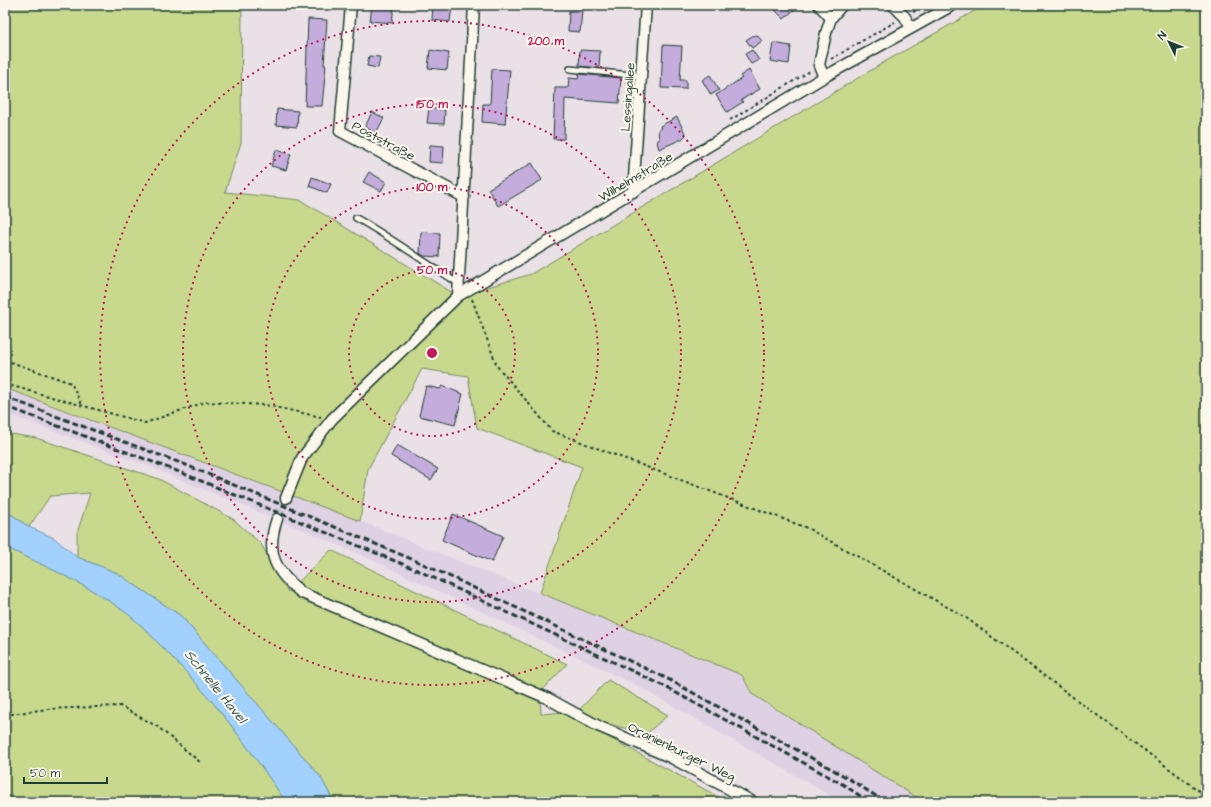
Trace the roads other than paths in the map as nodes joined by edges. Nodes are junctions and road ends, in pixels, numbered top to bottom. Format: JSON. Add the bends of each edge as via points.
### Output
{"nodes":[{"id":1,"x":351,"y":5,"type":"edge"},
{"id":2,"x":474,"y":5,"type":"edge"},
{"id":3,"x":646,"y":5,"type":"edge"},
{"id":4,"x":819,"y":5,"type":"edge"},
{"id":5,"x":842,"y":5,"type":"edge"},
{"id":6,"x":893,"y":5,"type":"edge"},
{"id":7,"x":953,"y":5,"type":"edge"},
{"id":8,"x":831,"y":18,"type":"junction"},
{"id":9,"x":911,"y":28,"type":"junction"},
{"id":10,"x":570,"y":69,"type":"dead end"},
{"id":11,"x":641,"y":76,"type":"junction"},
{"id":12,"x":824,"y":77,"type":"junction"},
{"id":13,"x":633,"y":192,"type":"junction"},
{"id":14,"x":464,"y":197,"type":"junction"},
{"id":15,"x":356,"y":218,"type":"dead end"},
{"id":16,"x":458,"y":283,"type":"junction"},
{"id":17,"x":458,"y":296,"type":"junction"},
{"id":18,"x":286,"y":498,"type":"tunnel mouth"},
{"id":19,"x":278,"y":519,"type":"tunnel mouth"},
{"id":20,"x":753,"y":802,"type":"edge"}],
"edges":[{"from":1,"to":14,"type":"street","name":"Poststraße","via":[[340,131]]},
{"from":2,"to":14,"type":"street"},
{"from":3,"to":11,"type":"street","name":"Lessingallee"},
{"from":4,"to":8,"type":"street"},
{"from":5,"to":8,"type":"street"},
{"from":6,"to":9,"type":"street","via":[[905,17]]},
{"from":7,"to":9,"type":"street","name":"Wilhelmstraße"},
{"from":8,"to":12,"type":"street","via":[[819,65]]},
{"from":9,"to":12,"type":"street","name":"Wilhelmstraße"},
{"from":10,"to":11,"type":"lane"},
{"from":11,"to":13,"type":"street","name":"Lessingallee"},
{"from":12,"to":13,"type":"street","name":"Wilhelmstraße"},
{"from":13,"to":17,"type":"street","name":"Wilhelmstraße"},
{"from":14,"to":16,"type":"street"},
{"from":15,"to":16,"type":"lane","via":[[389,236]]},
{"from":16,"to":17,"type":"street"},
{"from":17,"to":18,"type":"street","name":"Wilhelmstraße","via":[[332,419],[302,458]]},
{"from":19,"to":20,"type":"street","name":"Oranienburger Weg","via":[[272,533],[277,568],[287,581],[302,593],[547,698],[598,726],[672,758]]}]}
